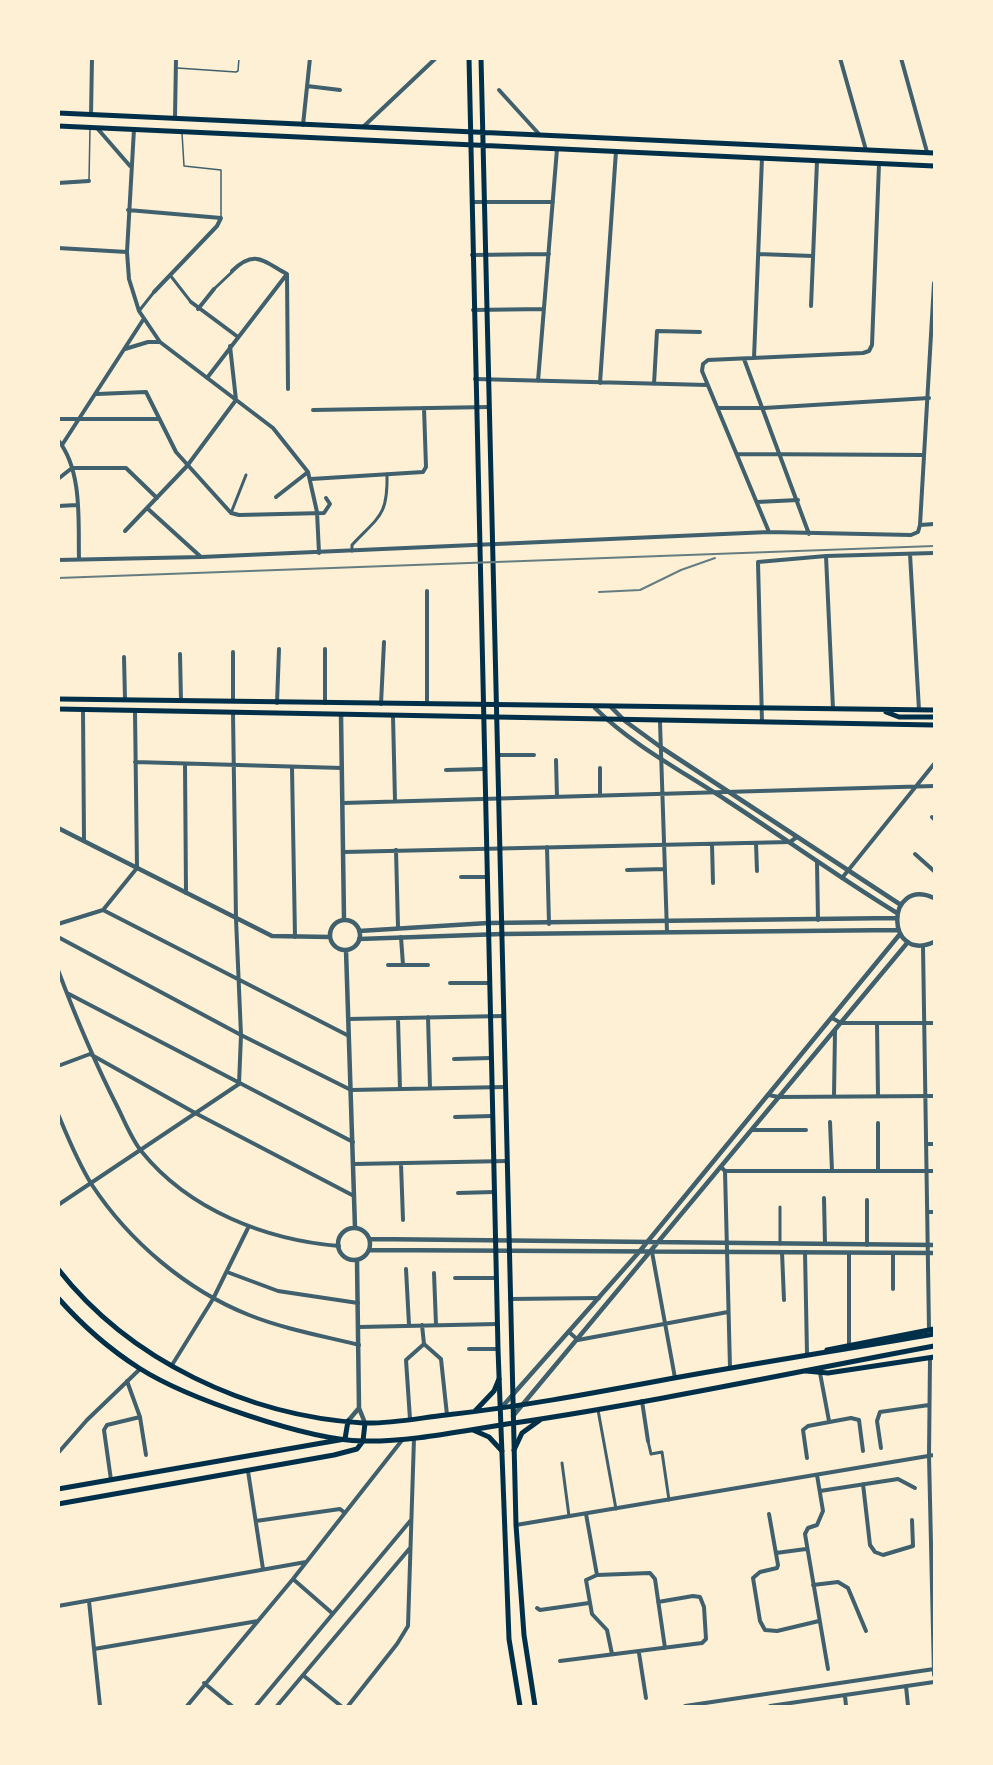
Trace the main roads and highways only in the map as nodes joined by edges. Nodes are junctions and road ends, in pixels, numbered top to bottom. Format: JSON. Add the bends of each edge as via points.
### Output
{"nodes":[{"id":1,"x":469,"y":58,"type":"edge"},
{"id":2,"x":481,"y":58,"type":"edge"},
{"id":3,"x":58,"y":113,"type":"edge"},
{"id":4,"x":58,"y":126,"type":"edge"},
{"id":5,"x":470,"y":132,"type":"junction"},
{"id":6,"x":483,"y":132,"type":"junction"},
{"id":7,"x":471,"y":145,"type":"junction"},
{"id":8,"x":483,"y":146,"type":"junction"},
{"id":9,"x":934,"y":153,"type":"edge"},
{"id":10,"x":934,"y":166,"type":"edge"},
{"id":11,"x":58,"y":699,"type":"edge"},
{"id":12,"x":96,"y":699,"type":"junction"},
{"id":13,"x":483,"y":707,"type":"junction"},
{"id":14,"x":497,"y":707,"type":"junction"},
{"id":15,"x":58,"y":709,"type":"edge"},
{"id":16,"x":96,"y":710,"type":"junction"},
{"id":17,"x":880,"y":710,"type":"junction"},
{"id":18,"x":934,"y":710,"type":"edge"},
{"id":19,"x":934,"y":717,"type":"edge"},
{"id":20,"x":483,"y":718,"type":"junction"},
{"id":21,"x":498,"y":718,"type":"junction"},
{"id":22,"x":934,"y":725,"type":"edge"},
{"id":23,"x":58,"y":1269,"type":"edge"},
{"id":24,"x":58,"y":1298,"type":"edge"},
{"id":25,"x":932,"y":1329,"type":"edge"},
{"id":26,"x":934,"y":1334,"type":"edge"},
{"id":27,"x":934,"y":1346,"type":"edge"},
{"id":28,"x":819,"y":1353,"type":"junction"},
{"id":29,"x":932,"y":1358,"type":"edge"},
{"id":30,"x":804,"y":1370,"type":"junction"},
{"id":31,"x":499,"y":1379,"type":"junction"},
{"id":32,"x":501,"y":1408,"type":"junction"},
{"id":33,"x":513,"y":1408,"type":"junction"},
{"id":34,"x":473,"y":1412,"type":"junction"},
{"id":35,"x":543,"y":1418,"type":"junction"},
{"id":36,"x":513,"y":1420,"type":"junction"},
{"id":37,"x":348,"y":1421,"type":"junction"},
{"id":38,"x":364,"y":1423,"type":"junction"},
{"id":39,"x":501,"y":1425,"type":"junction"},
{"id":40,"x":468,"y":1429,"type":"junction"},
{"id":41,"x":345,"y":1439,"type":"junction"},
{"id":42,"x":363,"y":1441,"type":"junction"},
{"id":43,"x":514,"y":1450,"type":"junction"},
{"id":44,"x":502,"y":1451,"type":"junction"},
{"id":45,"x":58,"y":1489,"type":"edge"},
{"id":46,"x":58,"y":1504,"type":"edge"},
{"id":47,"x":520,"y":1707,"type":"edge"},
{"id":48,"x":535,"y":1707,"type":"edge"}],
"edges":[{"from":1,"to":5,"type":"main road"},
{"from":2,"to":6,"type":"main road"},
{"from":3,"to":5,"type":"main road"},
{"from":4,"to":7,"type":"main road"},
{"from":5,"to":6,"type":"main road"},
{"from":5,"to":7,"type":"main road"},
{"from":6,"to":8,"type":"main road"},
{"from":6,"to":9,"type":"main road"},
{"from":7,"to":8,"type":"main road"},
{"from":7,"to":13,"type":"main road"},
{"from":8,"to":10,"type":"main road"},
{"from":8,"to":14,"type":"main road"},
{"from":11,"to":12,"type":"main road"},
{"from":12,"to":13,"type":"main road"},
{"from":12,"to":16,"type":"main road"},
{"from":13,"to":14,"type":"main road"},
{"from":13,"to":20,"type":"main road"},
{"from":14,"to":17,"type":"main road"},
{"from":14,"to":21,"type":"main road"},
{"from":15,"to":16,"type":"main road"},
{"from":16,"to":20,"type":"main road"},
{"from":17,"to":18,"type":"main road"},
{"from":17,"to":19,"type":"main road","via":[[899,717]]},
{"from":20,"to":21,"type":"main road"},
{"from":20,"to":31,"type":"main road"},
{"from":21,"to":22,"type":"main road"},
{"from":21,"to":33,"type":"main road"},
{"from":23,"to":37,"type":"main road","via":[[130,1339],[172,1365],[259,1404]]},
{"from":24,"to":41,"type":"main road","via":[[101,1341],[140,1369],[202,1398],[295,1430]]},
{"from":25,"to":28,"type":"main road"},
{"from":26,"to":28,"type":"main road"},
{"from":27,"to":30,"type":"main road"},
{"from":28,"to":33,"type":"main road"},
{"from":29,"to":30,"type":"main road","via":[[820,1372]]},
{"from":30,"to":35,"type":"main road"},
{"from":31,"to":32,"type":"main road"},
{"from":31,"to":34,"type":"main road","via":[[494,1391]]},
{"from":32,"to":33,"type":"main road"},
{"from":32,"to":34,"type":"main road"},
{"from":32,"to":39,"type":"main road"},
{"from":33,"to":36,"type":"main road"},
{"from":34,"to":38,"type":"main road"},
{"from":35,"to":36,"type":"main road"},
{"from":35,"to":43,"type":"main road","via":[[522,1433]]},
{"from":36,"to":39,"type":"main road"},
{"from":36,"to":43,"type":"main road"},
{"from":37,"to":38,"type":"main road"},
{"from":37,"to":41,"type":"main road"},
{"from":38,"to":42,"type":"main road"},
{"from":39,"to":40,"type":"main road"},
{"from":39,"to":44,"type":"main road"},
{"from":40,"to":42,"type":"main road"},
{"from":40,"to":44,"type":"main road","via":[[484,1434]]},
{"from":41,"to":42,"type":"main road"},
{"from":41,"to":45,"type":"main road"},
{"from":42,"to":46,"type":"main road","via":[[350,1451]]},
{"from":43,"to":48,"type":"main road","via":[[524,1635]]},
{"from":44,"to":47,"type":"main road","via":[[509,1639]]}]}
